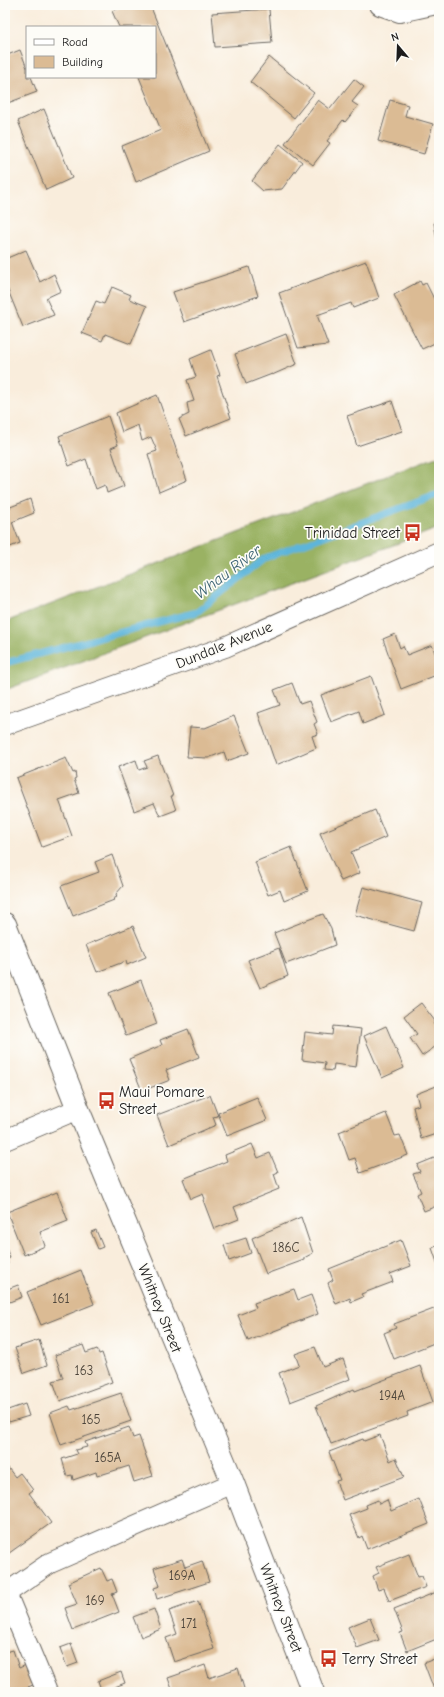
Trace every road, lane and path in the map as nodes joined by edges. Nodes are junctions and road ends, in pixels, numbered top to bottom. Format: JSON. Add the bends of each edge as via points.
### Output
{"nodes":[{"id":1,"x":380,"y":5,"type":"edge"},
{"id":2,"x":432,"y":5,"type":"edge"},
{"id":3,"x":439,"y":552,"type":"edge"},
{"id":4,"x":5,"y":725,"type":"edge"},
{"id":5,"x":5,"y":924,"type":"edge"},
{"id":6,"x":78,"y":1109,"type":"junction"},
{"id":7,"x":5,"y":1140,"type":"edge"},
{"id":8,"x":233,"y":1483,"type":"junction"},
{"id":9,"x":6,"y":1593,"type":"edge"},
{"id":10,"x":47,"y":1692,"type":"edge"},
{"id":11,"x":313,"y":1692,"type":"edge"}],
"edges":[{"from":1,"to":2,"type":"street","via":[[400,12]]},
{"from":3,"to":4,"type":"street","name":"Dundale Avenue","via":[[226,647]]},
{"from":5,"to":6,"type":"street","name":"Whitney Street"},
{"from":6,"to":7,"type":"street"},
{"from":6,"to":8,"type":"street","name":"Whitney Street"},
{"from":8,"to":9,"type":"street","via":[[50,1563]]},
{"from":8,"to":11,"type":"street","name":"Whitney Street"},
{"from":9,"to":10,"type":"street"}]}
